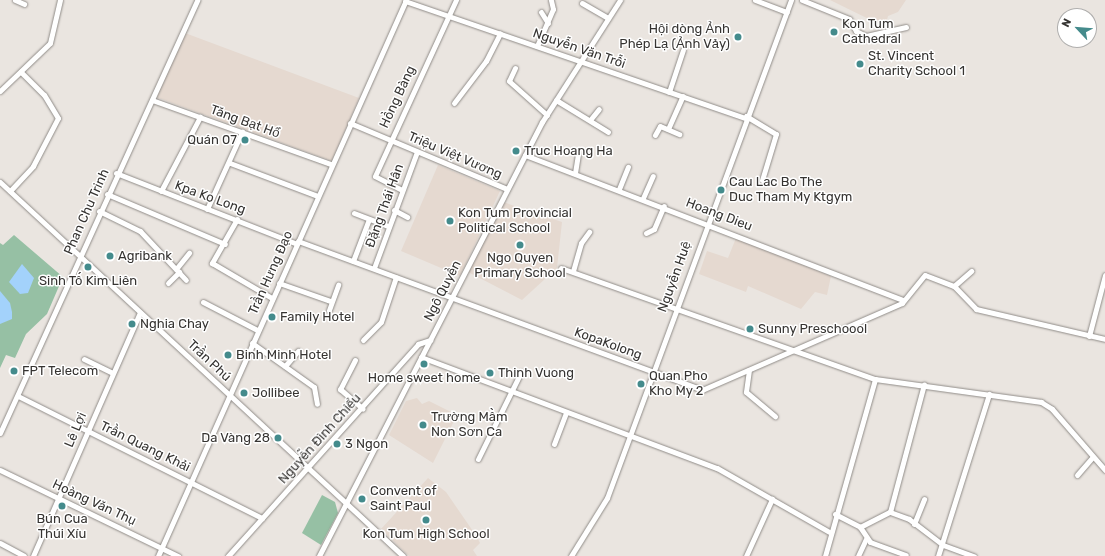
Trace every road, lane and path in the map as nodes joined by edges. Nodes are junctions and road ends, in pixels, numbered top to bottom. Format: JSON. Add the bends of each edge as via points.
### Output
{"nodes":[{"id":1,"x":15,"y":0,"type":"edge"},
{"id":2,"x":60,"y":0,"type":"edge"},
{"id":3,"x":197,"y":0,"type":"edge"},
{"id":4,"x":406,"y":0,"type":"edge"},
{"id":5,"x":456,"y":0,"type":"edge"},
{"id":6,"x":551,"y":0,"type":"edge"},
{"id":7,"x":620,"y":0,"type":"edge"},
{"id":8,"x":755,"y":0,"type":"edge"},
{"id":9,"x":791,"y":0,"type":"edge"},
{"id":10,"x":802,"y":0,"type":"edge"},
{"id":11,"x":582,"y":3,"type":"dead end"},
{"id":12,"x":24,"y":4,"type":"dead end"},
{"id":13,"x":541,"y":12,"type":"dead end"},
{"id":14,"x":786,"y":12,"type":"junction"},
{"id":15,"x":449,"y":16,"type":"junction"},
{"id":16,"x":608,"y":18,"type":"junction"},
{"id":17,"x":548,"y":23,"type":"junction"},
{"id":18,"x":906,"y":27,"type":"dead end"},
{"id":19,"x":500,"y":33,"type":"junction"},
{"id":20,"x":537,"y":46,"type":"junction"},
{"id":21,"x":683,"y":50,"type":"dead end"},
{"id":22,"x":580,"y":60,"type":"junction"},
{"id":23,"x":515,"y":68,"type":"dead end"},
{"id":24,"x":20,"y":72,"type":"junction"},
{"id":25,"x":0,"y":91,"type":"edge"},
{"id":26,"x":669,"y":92,"type":"junction"},
{"id":27,"x":683,"y":96,"type":"junction"},
{"id":28,"x":152,"y":100,"type":"junction"},
{"id":29,"x":556,"y":100,"type":"junction"},
{"id":30,"x":454,"y":103,"type":"dead end"},
{"id":31,"x":599,"y":109,"type":"dead end"},
{"id":32,"x":547,"y":114,"type":"junction"},
{"id":33,"x":200,"y":117,"type":"junction"},
{"id":34,"x":745,"y":117,"type":"junction"},
{"id":35,"x":590,"y":120,"type":"junction"},
{"id":36,"x":350,"y":123,"type":"junction"},
{"id":37,"x":668,"y":129,"type":"junction"},
{"id":38,"x":242,"y":132,"type":"junction"},
{"id":39,"x":608,"y":132,"type":"dead end"},
{"id":40,"x":679,"y":134,"type":"dead end"},
{"id":41,"x":655,"y":135,"type":"dead end"},
{"id":42,"x":390,"y":140,"type":"junction"},
{"id":43,"x":417,"y":152,"type":"junction"},
{"id":44,"x":525,"y":155,"type":"junction"},
{"id":45,"x":578,"y":155,"type":"dead end"},
{"id":46,"x":230,"y":163,"type":"junction"},
{"id":47,"x":331,"y":164,"type":"junction"},
{"id":48,"x":628,"y":167,"type":"dead end"},
{"id":49,"x":116,"y":173,"type":"junction"},
{"id":50,"x":575,"y":173,"type":"junction"},
{"id":51,"x":653,"y":176,"type":"dead end"},
{"id":52,"x":762,"y":180,"type":"dead end"},
{"id":53,"x":0,"y":182,"type":"edge"},
{"id":54,"x":507,"y":189,"type":"junction"},
{"id":55,"x":619,"y":189,"type":"junction"},
{"id":56,"x":402,"y":190,"type":"junction"},
{"id":57,"x":10,"y":191,"type":"junction"},
{"id":58,"x":162,"y":191,"type":"junction"},
{"id":59,"x":107,"y":194,"type":"junction"},
{"id":60,"x":318,"y":196,"type":"junction"},
{"id":61,"x":643,"y":198,"type":"junction"},
{"id":62,"x":664,"y":206,"type":"junction"},
{"id":63,"x":207,"y":209,"type":"junction"},
{"id":64,"x":394,"y":210,"type":"junction"},
{"id":65,"x":99,"y":211,"type":"junction"},
{"id":66,"x":354,"y":213,"type":"dead end"},
{"id":67,"x":407,"y":217,"type":"dead end"},
{"id":68,"x":237,"y":219,"type":"junction"},
{"id":69,"x":369,"y":219,"type":"junction"},
{"id":70,"x":707,"y":222,"type":"junction"},
{"id":71,"x":388,"y":226,"type":"junction"},
{"id":72,"x":589,"y":232,"type":"dead end"},
{"id":73,"x":646,"y":233,"type":"dead end"},
{"id":74,"x":297,"y":242,"type":"junction"},
{"id":75,"x":225,"y":244,"type":"junction"},
{"id":76,"x":189,"y":253,"type":"dead end"},
{"id":77,"x":80,"y":254,"type":"junction"},
{"id":78,"x":353,"y":261,"type":"junction"},
{"id":79,"x":374,"y":268,"type":"junction"},
{"id":80,"x":562,"y":268,"type":"dead end"},
{"id":81,"x":177,"y":270,"type":"junction"},
{"id":82,"x":573,"y":271,"type":"junction"},
{"id":83,"x":971,"y":271,"type":"dead end"},
{"id":84,"x":1105,"y":275,"type":"edge"},
{"id":85,"x":396,"y":277,"type":"junction"},
{"id":86,"x":186,"y":280,"type":"dead end"},
{"id":87,"x":168,"y":283,"type":"dead end"},
{"id":88,"x":279,"y":283,"type":"junction"},
{"id":89,"x":338,"y":285,"type":"dead end"},
{"id":90,"x":954,"y":286,"type":"junction"},
{"id":91,"x":272,"y":298,"type":"junction"},
{"id":92,"x":452,"y":299,"type":"junction"},
{"id":93,"x":903,"y":300,"type":"junction"},
{"id":94,"x":330,"y":301,"type":"junction"},
{"id":95,"x":203,"y":302,"type":"dead end"},
{"id":96,"x":677,"y":306,"type":"junction"},
{"id":97,"x":329,"y":310,"type":"dead end"},
{"id":98,"x":140,"y":312,"type":"junction"},
{"id":99,"x":257,"y":330,"type":"junction"},
{"id":100,"x":1089,"y":336,"type":"junction"},
{"id":101,"x":1105,"y":339,"type":"edge"},
{"id":102,"x":363,"y":340,"type":"dead end"},
{"id":103,"x":430,"y":340,"type":"junction"},
{"id":104,"x":252,"y":343,"type":"junction"},
{"id":105,"x":790,"y":350,"type":"junction"},
{"id":106,"x":298,"y":352,"type":"dead end"},
{"id":107,"x":421,"y":357,"type":"junction"},
{"id":108,"x":84,"y":359,"type":"dead end"},
{"id":109,"x":355,"y":360,"type":"dead end"},
{"id":110,"x":285,"y":366,"type":"junction"},
{"id":111,"x":749,"y":370,"type":"junction"},
{"id":112,"x":521,"y":372,"type":"dead end"},
{"id":113,"x":652,"y":372,"type":"junction"},
{"id":114,"x":113,"y":373,"type":"junction"},
{"id":115,"x":875,"y":378,"type":"junction"},
{"id":116,"x":924,"y":384,"type":"junction"},
{"id":117,"x":512,"y":393,"type":"junction"},
{"id":118,"x":228,"y":394,"type":"junction"},
{"id":119,"x":989,"y":394,"type":"junction"},
{"id":120,"x":18,"y":396,"type":"junction"},
{"id":121,"x":318,"y":404,"type":"dead end"},
{"id":122,"x":363,"y":409,"type":"junction"},
{"id":123,"x":566,"y":413,"type":"junction"},
{"id":124,"x":775,"y":416,"type":"dead end"},
{"id":125,"x":87,"y":431,"type":"junction"},
{"id":126,"x":0,"y":433,"type":"edge"},
{"id":127,"x":628,"y":435,"type":"junction"},
{"id":128,"x":554,"y":444,"type":"dead end"},
{"id":129,"x":1092,"y":458,"type":"junction"},
{"id":130,"x":478,"y":459,"type":"dead end"},
{"id":131,"x":309,"y":468,"type":"junction"},
{"id":132,"x":0,"y":470,"type":"edge"},
{"id":133,"x":1105,"y":470,"type":"edge"},
{"id":134,"x":1077,"y":476,"type":"dead end"},
{"id":135,"x":190,"y":480,"type":"junction"},
{"id":136,"x":58,"y":499,"type":"junction"},
{"id":137,"x":924,"y":499,"type":"dead end"},
{"id":138,"x":772,"y":500,"type":"junction"},
{"id":139,"x":346,"y":503,"type":"junction"},
{"id":140,"x":890,"y":512,"type":"junction"},
{"id":141,"x":835,"y":514,"type":"junction"},
{"id":142,"x":262,"y":518,"type":"junction"},
{"id":143,"x":914,"y":524,"type":"junction"},
{"id":144,"x":860,"y":527,"type":"junction"},
{"id":145,"x":829,"y":532,"type":"junction"},
{"id":146,"x":866,"y":539,"type":"junction"},
{"id":147,"x":0,"y":543,"type":"edge"},
{"id":148,"x":943,"y":545,"type":"junction"},
{"id":149,"x":162,"y":548,"type":"junction"},
{"id":150,"x":906,"y":555,"type":"edge"},
{"id":151,"x":24,"y":556,"type":"edge"},
{"id":152,"x":33,"y":556,"type":"edge"},
{"id":153,"x":158,"y":556,"type":"edge"},
{"id":154,"x":178,"y":556,"type":"edge"},
{"id":155,"x":228,"y":556,"type":"edge"},
{"id":156,"x":319,"y":556,"type":"edge"},
{"id":157,"x":403,"y":556,"type":"edge"},
{"id":158,"x":571,"y":556,"type":"edge"},
{"id":159,"x":746,"y":556,"type":"edge"},
{"id":160,"x":825,"y":556,"type":"edge"},
{"id":161,"x":858,"y":556,"type":"edge"},
{"id":162,"x":938,"y":556,"type":"edge"},
{"id":163,"x":974,"y":556,"type":"edge"}],
"edges":[{"from":1,"to":12,"type":"street"},
{"from":2,"to":24,"type":"street","via":[[50,43]]},
{"from":3,"to":28,"type":"street","name":"Phan Chu Trinh"},
{"from":4,"to":15,"type":"street","name":"Nguyễn Văn Trỗi"},
{"from":4,"to":36,"type":"street","name":"Trần Hưng Đạo"},
{"from":5,"to":15,"type":"street","name":"Hồng Bàng"},
{"from":6,"to":17,"type":"street","via":[[553,10]]},
{"from":7,"to":16,"type":"street","name":"Ngô Quyền"},
{"from":8,"to":14,"type":"street"},
{"from":9,"to":14,"type":"street","name":"Nguyễn Huệ"},
{"from":10,"to":18,"type":"street","via":[[849,19],[856,31],[866,36]]},
{"from":11,"to":16,"type":"street"},
{"from":13,"to":17,"type":"street"},
{"from":14,"to":34,"type":"street","name":"Nguyễn Huệ"},
{"from":15,"to":19,"type":"street","name":"Nguyễn Văn Trỗi"},
{"from":15,"to":42,"type":"street","name":"Hồng Bàng"},
{"from":16,"to":22,"type":"street","name":"Ngô Quyền"},
{"from":17,"to":20,"type":"street"},
{"from":19,"to":20,"type":"street","name":"Nguyễn Văn Trỗi"},
{"from":19,"to":30,"type":"street","via":[[486,61]]},
{"from":20,"to":22,"type":"street","name":"Nguyễn Văn Trỗi"},
{"from":21,"to":26,"type":"street"},
{"from":22,"to":26,"type":"street","name":"Nguyễn Văn Trỗi"},
{"from":22,"to":29,"type":"street","name":"Ngô Quyền"},
{"from":23,"to":32,"type":"street","via":[[510,81]]},
{"from":24,"to":25,"type":"street"},
{"from":24,"to":57,"type":"street","via":[[44,95],[58,118],[34,166]]},
{"from":26,"to":27,"type":"street","name":"Nguyễn Văn Trỗi"},
{"from":27,"to":34,"type":"street","name":"Nguyễn Văn Trỗi"},
{"from":27,"to":37,"type":"street"},
{"from":28,"to":33,"type":"street","name":"Tăng Bạt Hổ"},
{"from":28,"to":49,"type":"street","name":"Phan Chu Trinh"},
{"from":29,"to":32,"type":"street","name":"Ngô Quyền"},
{"from":29,"to":35,"type":"street"},
{"from":31,"to":35,"type":"street"},
{"from":32,"to":44,"type":"street","name":"Ngô Quyền"},
{"from":33,"to":38,"type":"street","name":"Tăng Bạt Hổ"},
{"from":33,"to":58,"type":"street"},
{"from":34,"to":52,"type":"street","name":"Nguyễn Văn Trỗi","via":[[776,134]]},
{"from":34,"to":70,"type":"street","name":"Nguyễn Huệ"},
{"from":35,"to":39,"type":"street"},
{"from":36,"to":42,"type":"street","name":"Triệu Việt Vương"},
{"from":36,"to":47,"type":"street","name":"Trần Hưng Đạo"},
{"from":37,"to":40,"type":"street"},
{"from":37,"to":41,"type":"street","via":[[660,126]]},
{"from":38,"to":46,"type":"street"},
{"from":38,"to":47,"type":"street","name":"Tăng Bạt Hổ"},
{"from":42,"to":43,"type":"street","name":"Triệu Việt Vương"},
{"from":42,"to":56,"type":"street","name":"Hồng Bàng","via":[[375,178]]},
{"from":43,"to":54,"type":"street","name":"Triệu Việt Vương"},
{"from":43,"to":56,"type":"street","name":"Đặng Thái Hân"},
{"from":44,"to":50,"type":"street","name":"Hoang Dieu"},
{"from":44,"to":54,"type":"street","name":"Ngô Quyền"},
{"from":45,"to":50,"type":"street"},
{"from":46,"to":60,"type":"street"},
{"from":46,"to":63,"type":"street"},
{"from":47,"to":60,"type":"street","name":"Trần Hưng Đạo"},
{"from":48,"to":55,"type":"street"},
{"from":49,"to":58,"type":"street","name":"Kpa Ko Long"},
{"from":49,"to":59,"type":"street","name":"Phan Chu Trinh"},
{"from":50,"to":55,"type":"street","name":"Hoang Dieu"},
{"from":51,"to":61,"type":"street"},
{"from":53,"to":57,"type":"street","name":"Trần Phú"},
{"from":54,"to":92,"type":"street","name":"Ngô Quyền"},
{"from":55,"to":61,"type":"street","name":"Hoang Dieu"},
{"from":56,"to":64,"type":"street","name":"Đặng Thái Hân"},
{"from":57,"to":77,"type":"street","name":"Trần Phú"},
{"from":58,"to":63,"type":"street","name":"Kpa Ko Long"},
{"from":59,"to":65,"type":"street","name":"Phan Chu Trinh"},
{"from":59,"to":75,"type":"street"},
{"from":60,"to":74,"type":"street","name":"Trần Hưng Đạo"},
{"from":61,"to":62,"type":"street","name":"Hoang Dieu"},
{"from":62,"to":70,"type":"street","name":"Hoang Dieu"},
{"from":62,"to":73,"type":"street","via":[[654,229]]},
{"from":63,"to":68,"type":"street","name":"Kpa Ko Long"},
{"from":64,"to":67,"type":"street"},
{"from":64,"to":71,"type":"street","name":"Đặng Thái Hân"},
{"from":65,"to":77,"type":"street","name":"Phan Chu Trinh"},
{"from":65,"to":81,"type":"street","via":[[140,232]]},
{"from":66,"to":69,"type":"street"},
{"from":68,"to":74,"type":"street","name":"Kpa Ko Long"},
{"from":68,"to":75,"type":"street"},
{"from":69,"to":71,"type":"street"},
{"from":69,"to":78,"type":"street"},
{"from":70,"to":93,"type":"street","name":"Hoang Dieu"},
{"from":70,"to":96,"type":"street","name":"Nguyễn Huệ"},
{"from":71,"to":79,"type":"street","name":"Đặng Thái Hân"},
{"from":72,"to":82,"type":"street","via":[[581,243]]},
{"from":74,"to":78,"type":"street","name":"KopaKolong"},
{"from":74,"to":88,"type":"street","name":"Trần Hưng Đạo"},
{"from":75,"to":91,"type":"street","via":[[213,264]]},
{"from":76,"to":81,"type":"street"},
{"from":77,"to":98,"type":"street","name":"Trần Phú"},
{"from":77,"to":120,"type":"street","name":"Phan Chu Trinh"},
{"from":78,"to":79,"type":"street","name":"KopaKolong"},
{"from":79,"to":85,"type":"street","name":"KopaKolong"},
{"from":80,"to":82,"type":"street"},
{"from":81,"to":86,"type":"street"},
{"from":81,"to":87,"type":"street"},
{"from":82,"to":96,"type":"street"},
{"from":83,"to":90,"type":"street"},
{"from":84,"to":100,"type":"street"},
{"from":85,"to":92,"type":"street","name":"KopaKolong"},
{"from":85,"to":102,"type":"street","via":[[381,322]]},
{"from":88,"to":91,"type":"street","name":"Trần Hưng Đạo"},
{"from":88,"to":94,"type":"street"},
{"from":89,"to":94,"type":"street"},
{"from":90,"to":93,"type":"street","via":[[925,275]]},
{"from":90,"to":100,"type":"street","via":[[976,309]]},
{"from":91,"to":99,"type":"street","name":"Trần Hưng Đạo"},
{"from":92,"to":103,"type":"street","name":"Ngô Quyền"},
{"from":92,"to":113,"type":"street","name":"KopaKolong"},
{"from":93,"to":105,"type":"street","name":"KopaKolong"},
{"from":94,"to":97,"type":"street"},
{"from":95,"to":99,"type":"street"},
{"from":96,"to":105,"type":"street"},
{"from":96,"to":113,"type":"street","name":"Nguyễn Huệ"},
{"from":98,"to":114,"type":"street","name":"Lê Lợi"},
{"from":98,"to":118,"type":"street","name":"Trần Phú"},
{"from":99,"to":104,"type":"street","name":"Trần Hưng Đạo"},
{"from":100,"to":101,"type":"street"},
{"from":103,"to":107,"type":"street","name":"Ngô Quyền"},
{"from":103,"to":122,"type":"street","name":"Nguyễn Đình Chiểu","via":[[418,344]]},
{"from":104,"to":110,"type":"street"},
{"from":104,"to":118,"type":"street","name":"Trần Hưng Đạo"},
{"from":105,"to":111,"type":"street","name":"KopaKolong"},
{"from":105,"to":115,"type":"street"},
{"from":106,"to":110,"type":"street"},
{"from":107,"to":117,"type":"street"},
{"from":107,"to":139,"type":"street","name":"Ngô Quyền"},
{"from":108,"to":114,"type":"street"},
{"from":109,"to":122,"type":"street","via":[[340,389]]},
{"from":110,"to":121,"type":"street","via":[[314,387]]},
{"from":111,"to":113,"type":"street","name":"KopaKolong","via":[[708,390]]},
{"from":111,"to":124,"type":"street","via":[[746,392]]},
{"from":112,"to":117,"type":"street"},
{"from":113,"to":127,"type":"street","name":"Nguyễn Huệ"},
{"from":114,"to":125,"type":"street","name":"Lê Lợi"},
{"from":115,"to":116,"type":"street"},
{"from":115,"to":141,"type":"street","via":[[875,388]]},
{"from":116,"to":119,"type":"street"},
{"from":116,"to":140,"type":"street"},
{"from":117,"to":123,"type":"street"},
{"from":117,"to":130,"type":"street"},
{"from":118,"to":131,"type":"street","name":"Trần Phú"},
{"from":118,"to":135,"type":"street","name":"Trần Hưng Đạo"},
{"from":119,"to":129,"type":"street","via":[[1020,397],[1050,406]]},
{"from":119,"to":148,"type":"street","via":[[950,512]]},
{"from":120,"to":125,"type":"street","name":"Trần Quang Khải"},
{"from":120,"to":126,"type":"street","name":"Phan Chu Trinh"},
{"from":122,"to":131,"type":"street","name":"Nguyễn Đình Chiểu"},
{"from":123,"to":127,"type":"street"},
{"from":123,"to":128,"type":"street"},
{"from":125,"to":135,"type":"street","name":"Trần Quang Khải"},
{"from":125,"to":136,"type":"street","name":"Lê Lợi"},
{"from":127,"to":138,"type":"street","via":[[717,468]]},
{"from":127,"to":158,"type":"street","name":"Nguyễn Huệ","via":[[607,498]]},
{"from":129,"to":133,"type":"street"},
{"from":129,"to":134,"type":"street"},
{"from":131,"to":139,"type":"street","name":"Trần Phú"},
{"from":131,"to":142,"type":"street","name":"Nguyễn Đình Chiểu"},
{"from":132,"to":136,"type":"street","name":"Hoàng Văn Thụ"},
{"from":135,"to":142,"type":"street","name":"Trần Quang Khải"},
{"from":135,"to":149,"type":"street","name":"Trần Hưng Đạo"},
{"from":136,"to":149,"type":"street","name":"Hoàng Văn Thụ"},
{"from":136,"to":152,"type":"street","name":"Lê Lợi"},
{"from":137,"to":143,"type":"street"},
{"from":138,"to":145,"type":"street"},
{"from":138,"to":159,"type":"street"},
{"from":139,"to":156,"type":"street","name":"Ngô Quyền"},
{"from":139,"to":157,"type":"street","name":"Trần Phú"},
{"from":140,"to":143,"type":"street"},
{"from":140,"to":144,"type":"street"},
{"from":141,"to":144,"type":"street"},
{"from":141,"to":145,"type":"street"},
{"from":142,"to":155,"type":"street","name":"Nguyễn Đình Chiểu"},
{"from":143,"to":148,"type":"street"},
{"from":144,"to":146,"type":"street"},
{"from":145,"to":160,"type":"street"},
{"from":146,"to":150,"type":"street"},
{"from":146,"to":161,"type":"street"},
{"from":147,"to":151,"type":"street"},
{"from":148,"to":162,"type":"street"},
{"from":148,"to":163,"type":"street"},
{"from":149,"to":153,"type":"street","name":"Trần Hưng Đạo"},
{"from":149,"to":154,"type":"street","name":"Hoàng Văn Thụ"}]}
